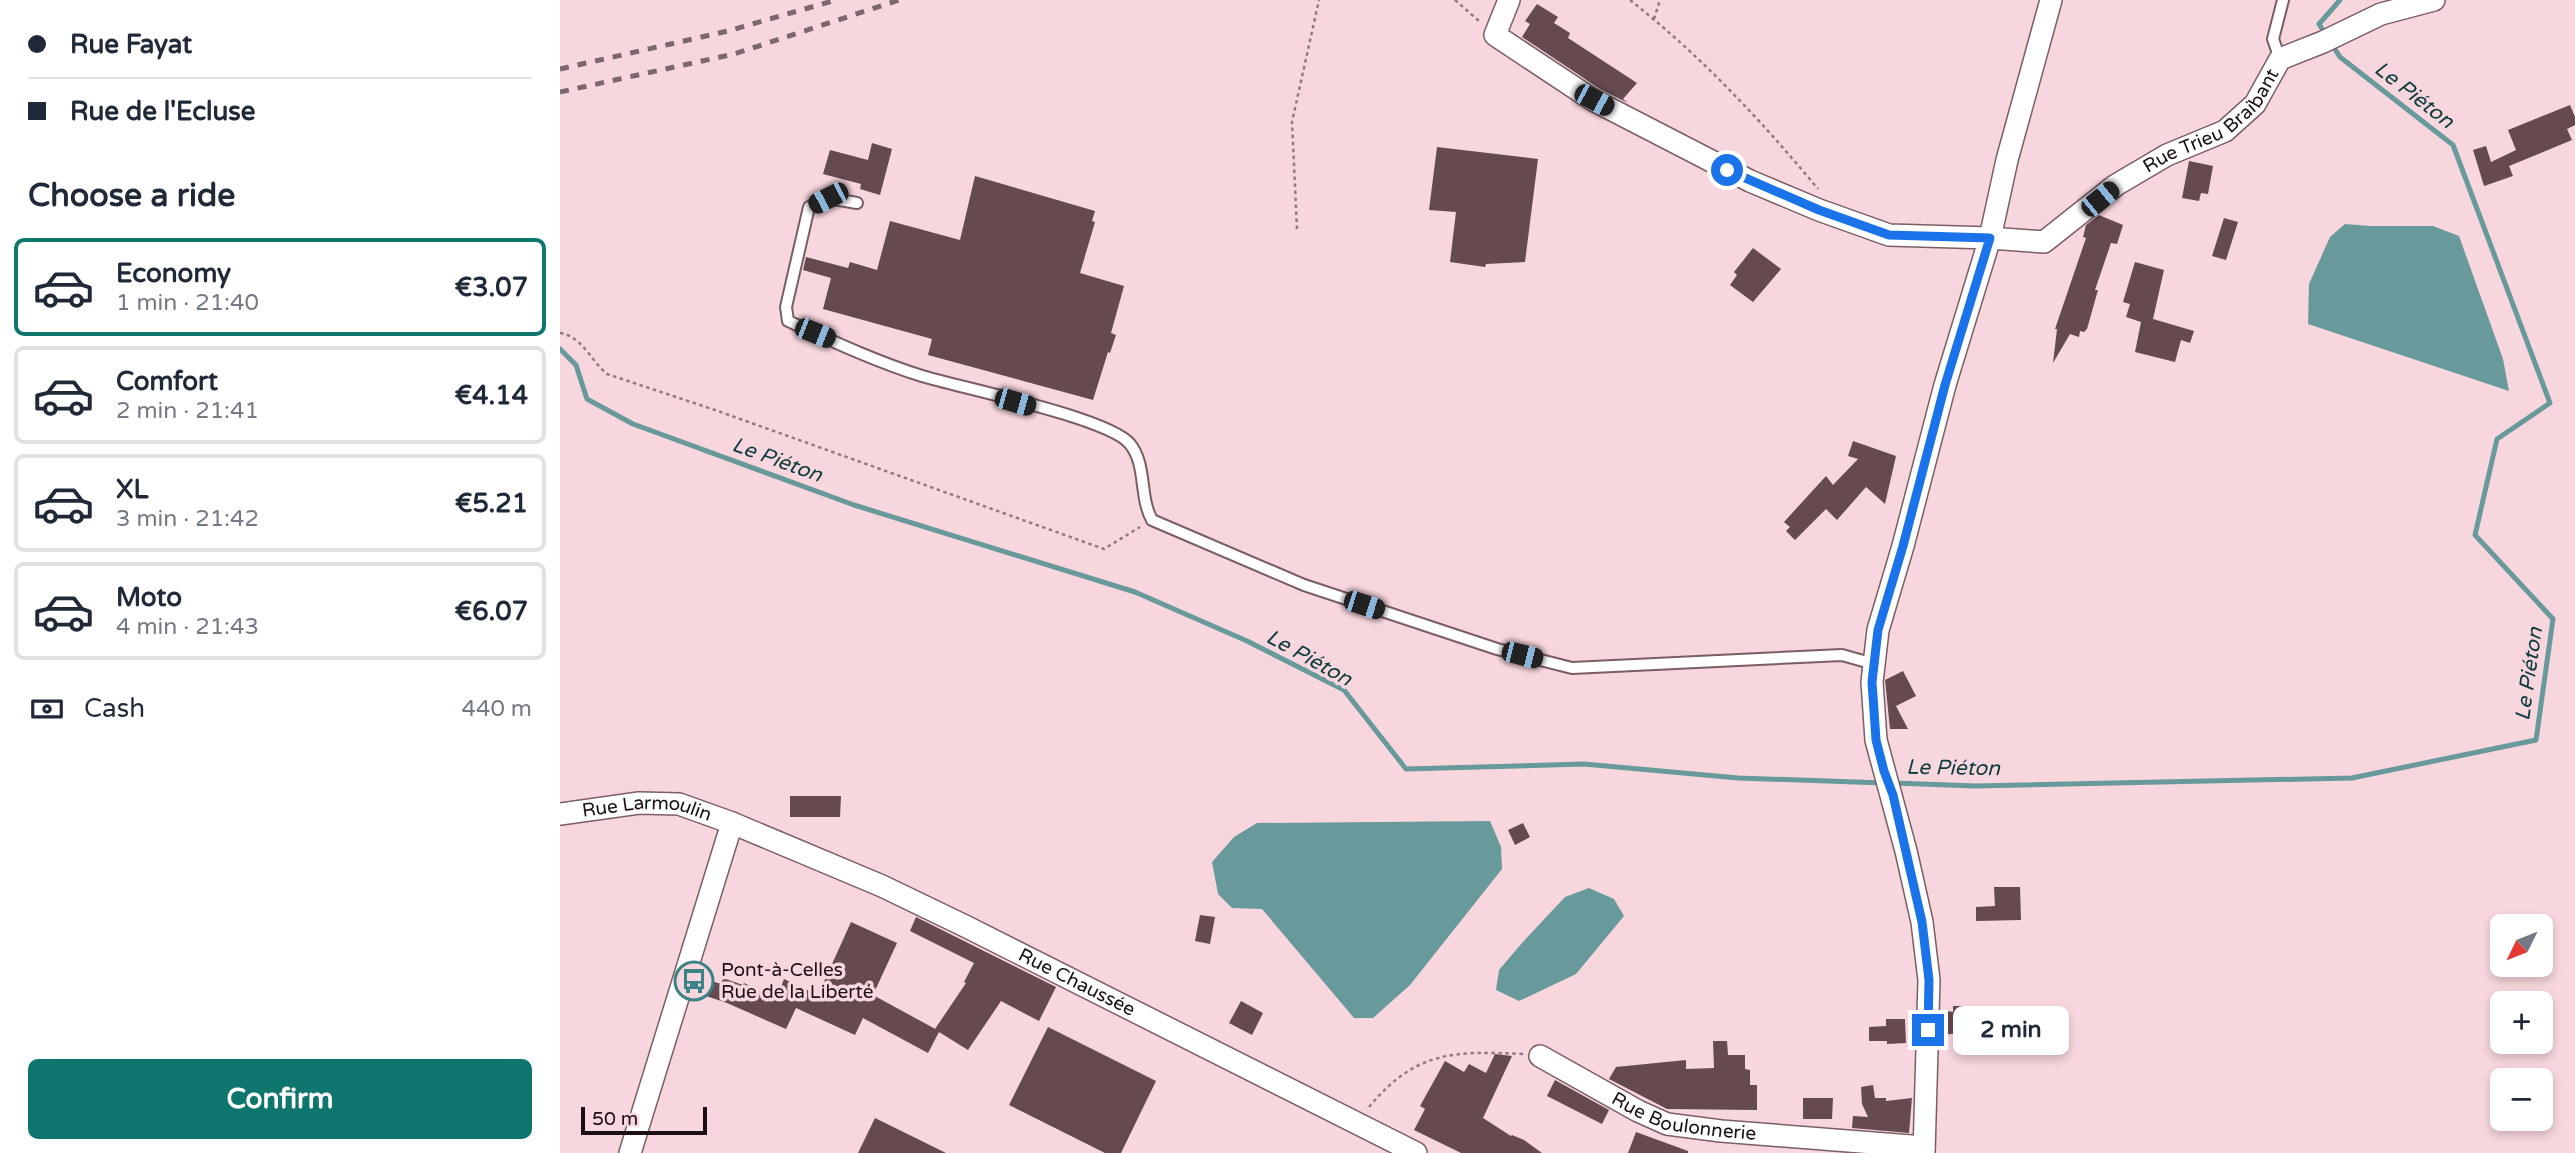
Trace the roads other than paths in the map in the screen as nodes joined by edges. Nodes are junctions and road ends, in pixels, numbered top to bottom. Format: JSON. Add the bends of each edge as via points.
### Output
{"nodes":[{"id":1,"x":1509,"y":0,"type":"edge"},
{"id":2,"x":2051,"y":0,"type":"edge"},
{"id":3,"x":2283,"y":0,"type":"edge"},
{"id":4,"x":2434,"y":0,"type":"edge"},
{"id":5,"x":2280,"y":59,"type":"junction"},
{"id":6,"x":856,"y":203,"type":"dead end"},
{"id":7,"x":1990,"y":238,"type":"junction"},
{"id":8,"x":1874,"y":664,"type":"junction"},
{"id":9,"x":560,"y":814,"type":"edge"},
{"id":10,"x":732,"y":823,"type":"junction"},
{"id":11,"x":1540,"y":1056,"type":"road end"},
{"id":12,"x":1924,"y":1150,"type":"edge"},
{"id":13,"x":630,"y":1153,"type":"edge"},
{"id":14,"x":1416,"y":1153,"type":"edge"}],
"edges":[{"from":1,"to":7,"type":"street","name":"Rue Trieu Braibant","via":[[1495,35],[1594,100],[1749,181],[1889,235]]},
{"from":2,"to":7,"type":"street"},
{"from":3,"to":5,"type":"lane","via":[[2273,40]]},
{"from":4,"to":5,"type":"street","name":"Rue Trieu Braibant","via":[[2381,14]]},
{"from":5,"to":7,"type":"street","name":"Rue Trieu Braibant","via":[[2255,104],[2225,131],[2167,155],[2116,186],[2045,242]]},
{"from":6,"to":8,"type":"lane","via":[[828,198],[809,207],[786,307],[789,321],[920,376],[1115,433],[1129,443],[1138,461],[1152,520],[1304,585],[1497,649],[1572,668],[1842,655]]},
{"from":7,"to":8,"type":"street","via":[[1878,630]]},
{"from":8,"to":12,"type":"street","via":[[1876,740],[1922,922],[1929,980]]},
{"from":9,"to":10,"type":"street","name":"Rue Larmoulin","via":[[639,803],[679,804]]},
{"from":10,"to":13,"type":"street"},
{"from":10,"to":14,"type":"street","name":"Rue Chaussée","via":[[894,892]]},
{"from":11,"to":12,"type":"street","name":"Rue Boulonnerie","via":[[1667,1124]]}]}
